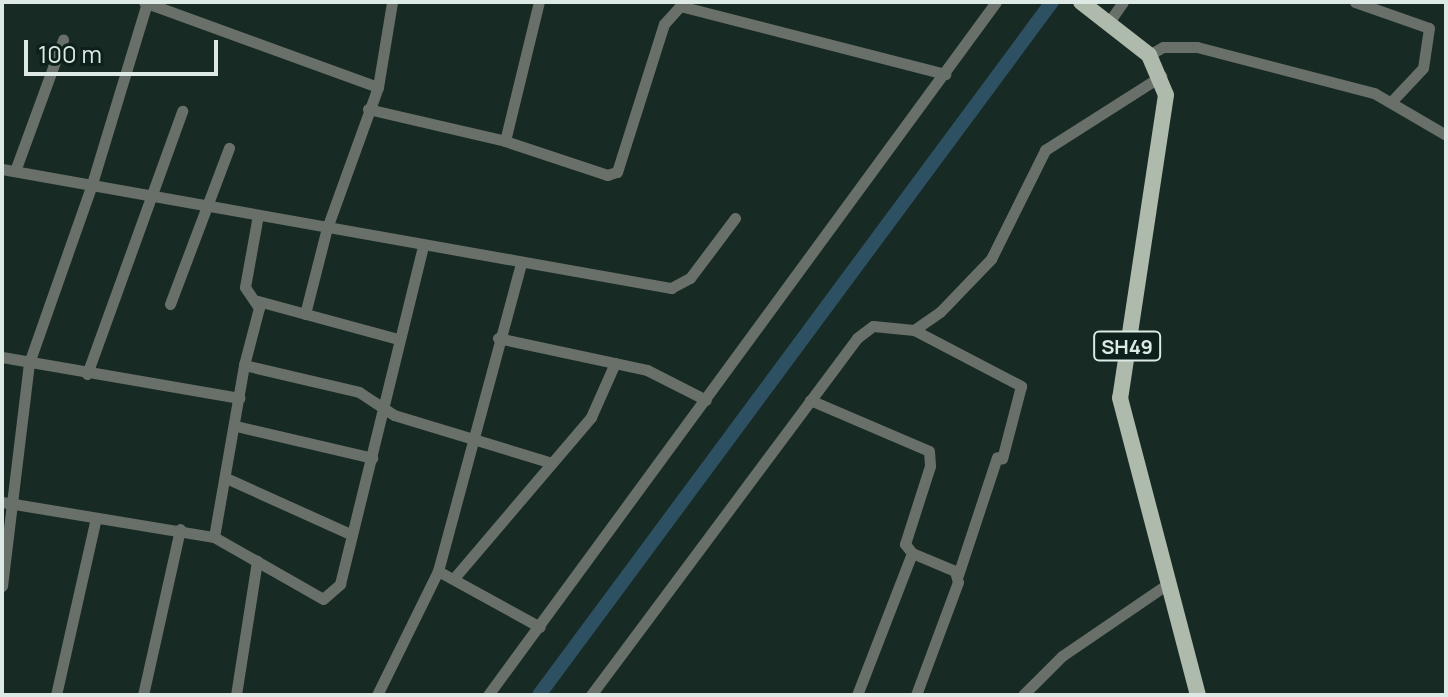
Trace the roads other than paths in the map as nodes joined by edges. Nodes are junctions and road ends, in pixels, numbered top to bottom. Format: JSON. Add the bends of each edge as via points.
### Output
{"nodes":[{"id":1,"x":146,"y":2,"type":"edge"},
{"id":2,"x":392,"y":2,"type":"edge"},
{"id":3,"x":539,"y":2,"type":"edge"},
{"id":4,"x":996,"y":2,"type":"edge"},
{"id":5,"x":1081,"y":2,"type":"edge"},
{"id":6,"x":1123,"y":2,"type":"edge"},
{"id":7,"x":1355,"y":2,"type":"edge"},
{"id":8,"x":1105,"y":19,"type":"junction"},
{"id":9,"x":63,"y":40,"type":"dead end"},
{"id":10,"x":1149,"y":55,"type":"junction"},
{"id":11,"x":945,"y":74,"type":"junction"},
{"id":12,"x":1161,"y":76,"type":"junction"},
{"id":13,"x":378,"y":87,"type":"junction"},
{"id":14,"x":1392,"y":101,"type":"junction"},
{"id":15,"x":368,"y":109,"type":"junction"},
{"id":16,"x":182,"y":111,"type":"dead end"},
{"id":17,"x":1446,"y":135,"type":"edge"},
{"id":18,"x":505,"y":141,"type":"junction"},
{"id":19,"x":229,"y":148,"type":"dead end"},
{"id":20,"x":2,"y":169,"type":"edge"},
{"id":21,"x":15,"y":171,"type":"junction"},
{"id":22,"x":91,"y":187,"type":"junction"},
{"id":23,"x":153,"y":195,"type":"junction"},
{"id":24,"x":208,"y":207,"type":"junction"},
{"id":25,"x":258,"y":215,"type":"junction"},
{"id":26,"x":735,"y":218,"type":"dead end"},
{"id":27,"x":327,"y":228,"type":"junction"},
{"id":28,"x":423,"y":247,"type":"junction"},
{"id":29,"x":521,"y":263,"type":"junction"},
{"id":30,"x":258,"y":301,"type":"junction"},
{"id":31,"x":170,"y":304,"type":"dead end"},
{"id":32,"x":305,"y":314,"type":"junction"},
{"id":33,"x":914,"y":330,"type":"junction"},
{"id":34,"x":498,"y":338,"type":"junction"},
{"id":35,"x":398,"y":339,"type":"junction"},
{"id":36,"x":2,"y":357,"type":"edge"},
{"id":37,"x":29,"y":363,"type":"junction"},
{"id":38,"x":615,"y":363,"type":"junction"},
{"id":39,"x":244,"y":365,"type":"junction"},
{"id":40,"x":87,"y":374,"type":"junction"},
{"id":41,"x":239,"y":398,"type":"junction"},
{"id":42,"x":706,"y":400,"type":"junction"},
{"id":43,"x":810,"y":400,"type":"junction"},
{"id":44,"x":386,"y":410,"type":"junction"},
{"id":45,"x":236,"y":426,"type":"junction"},
{"id":46,"x":470,"y":439,"type":"junction"},
{"id":47,"x":372,"y":458,"type":"junction"},
{"id":48,"x":552,"y":463,"type":"junction"},
{"id":49,"x":226,"y":478,"type":"junction"},
{"id":50,"x":7,"y":503,"type":"edge"},
{"id":51,"x":96,"y":518,"type":"junction"},
{"id":52,"x":180,"y":529,"type":"junction"},
{"id":53,"x":352,"y":535,"type":"junction"},
{"id":54,"x":214,"y":537,"type":"junction"},
{"id":55,"x":912,"y":553,"type":"junction"},
{"id":56,"x":257,"y":561,"type":"junction"},
{"id":57,"x":438,"y":571,"type":"junction"},
{"id":58,"x":958,"y":575,"type":"junction"},
{"id":59,"x":455,"y":577,"type":"junction"},
{"id":60,"x":2,"y":585,"type":"edge"},
{"id":61,"x":1166,"y":585,"type":"junction"},
{"id":62,"x":540,"y":627,"type":"junction"},
{"id":63,"x":56,"y":695,"type":"edge"},
{"id":64,"x":143,"y":695,"type":"edge"},
{"id":65,"x":236,"y":695,"type":"edge"},
{"id":66,"x":377,"y":695,"type":"edge"},
{"id":67,"x":488,"y":695,"type":"edge"},
{"id":68,"x":591,"y":695,"type":"edge"},
{"id":69,"x":857,"y":695,"type":"edge"},
{"id":70,"x":916,"y":695,"type":"edge"},
{"id":71,"x":1023,"y":695,"type":"edge"},
{"id":72,"x":1198,"y":695,"type":"edge"}],
"edges":[{"from":1,"to":13,"type":"street"},
{"from":1,"to":22,"type":"street"},
{"from":2,"to":13,"type":"street"},
{"from":3,"to":18,"type":"street"},
{"from":4,"to":11,"type":"street"},
{"from":5,"to":8,"type":"main road","number":"SH49"},
{"from":6,"to":8,"type":"street"},
{"from":7,"to":14,"type":"street","via":[[1429,28],[1423,68]]},
{"from":8,"to":10,"type":"main road","number":"SH49"},
{"from":9,"to":21,"type":"street"},
{"from":10,"to":12,"type":"main road","number":"SH49"},
{"from":10,"to":14,"type":"street","via":[[1172,46],[1197,47]]},
{"from":11,"to":18,"type":"street","via":[[680,6],[664,24],[617,172],[607,175]]},
{"from":11,"to":42,"type":"street"},
{"from":12,"to":33,"type":"street","via":[[1045,150],[982,274]]},
{"from":12,"to":61,"type":"main road","number":"SH49","via":[[1167,110],[1119,380],[1123,416]]},
{"from":13,"to":15,"type":"street"},
{"from":14,"to":17,"type":"street"},
{"from":15,"to":18,"type":"street"},
{"from":15,"to":27,"type":"street"},
{"from":16,"to":23,"type":"street"},
{"from":19,"to":24,"type":"street"},
{"from":20,"to":21,"type":"street"},
{"from":21,"to":22,"type":"street"},
{"from":22,"to":23,"type":"street"},
{"from":22,"to":37,"type":"street"},
{"from":23,"to":24,"type":"street"},
{"from":23,"to":40,"type":"street"},
{"from":24,"to":25,"type":"street"},
{"from":24,"to":31,"type":"street"},
{"from":25,"to":27,"type":"street"},
{"from":25,"to":30,"type":"street","via":[[245,287]]},
{"from":26,"to":29,"type":"street","via":[[678,287]]},
{"from":27,"to":28,"type":"street"},
{"from":27,"to":32,"type":"street"},
{"from":28,"to":29,"type":"street"},
{"from":28,"to":35,"type":"street"},
{"from":29,"to":34,"type":"street"},
{"from":30,"to":32,"type":"street"},
{"from":30,"to":39,"type":"street"},
{"from":32,"to":35,"type":"street"},
{"from":33,"to":43,"type":"street","via":[[865,330]]},
{"from":33,"to":58,"type":"street","via":[[1021,386]]},
{"from":34,"to":38,"type":"street"},
{"from":34,"to":46,"type":"street"},
{"from":35,"to":44,"type":"street"},
{"from":36,"to":37,"type":"street"},
{"from":37,"to":40,"type":"street"},
{"from":37,"to":50,"type":"street"},
{"from":38,"to":42,"type":"street","via":[[664,375]]},
{"from":38,"to":48,"type":"street","via":[[591,417]]},
{"from":39,"to":41,"type":"street"},
{"from":39,"to":44,"type":"street","via":[[359,392]]},
{"from":40,"to":41,"type":"street"},
{"from":41,"to":45,"type":"street"},
{"from":42,"to":62,"type":"street"},
{"from":43,"to":55,"type":"street","via":[[929,451],[930,466],[904,536]]},
{"from":43,"to":68,"type":"street"},
{"from":44,"to":46,"type":"street"},
{"from":44,"to":47,"type":"street"},
{"from":45,"to":47,"type":"street"},
{"from":45,"to":49,"type":"street"},
{"from":46,"to":48,"type":"street"},
{"from":46,"to":57,"type":"street"},
{"from":47,"to":53,"type":"street"},
{"from":48,"to":59,"type":"street"},
{"from":49,"to":53,"type":"street"},
{"from":49,"to":54,"type":"street"},
{"from":50,"to":51,"type":"street"},
{"from":50,"to":60,"type":"street"},
{"from":51,"to":52,"type":"street"},
{"from":51,"to":63,"type":"street"},
{"from":52,"to":54,"type":"street"},
{"from":52,"to":64,"type":"street"},
{"from":53,"to":56,"type":"street","via":[[340,584],[323,599]]},
{"from":54,"to":56,"type":"street"},
{"from":55,"to":58,"type":"street"},
{"from":55,"to":69,"type":"street"},
{"from":56,"to":65,"type":"street"},
{"from":57,"to":59,"type":"street"},
{"from":57,"to":66,"type":"street"},
{"from":58,"to":70,"type":"street"},
{"from":59,"to":62,"type":"street"},
{"from":61,"to":71,"type":"street","via":[[1062,656]]},
{"from":61,"to":72,"type":"main road","number":"SH49"},
{"from":62,"to":67,"type":"street"}]}
